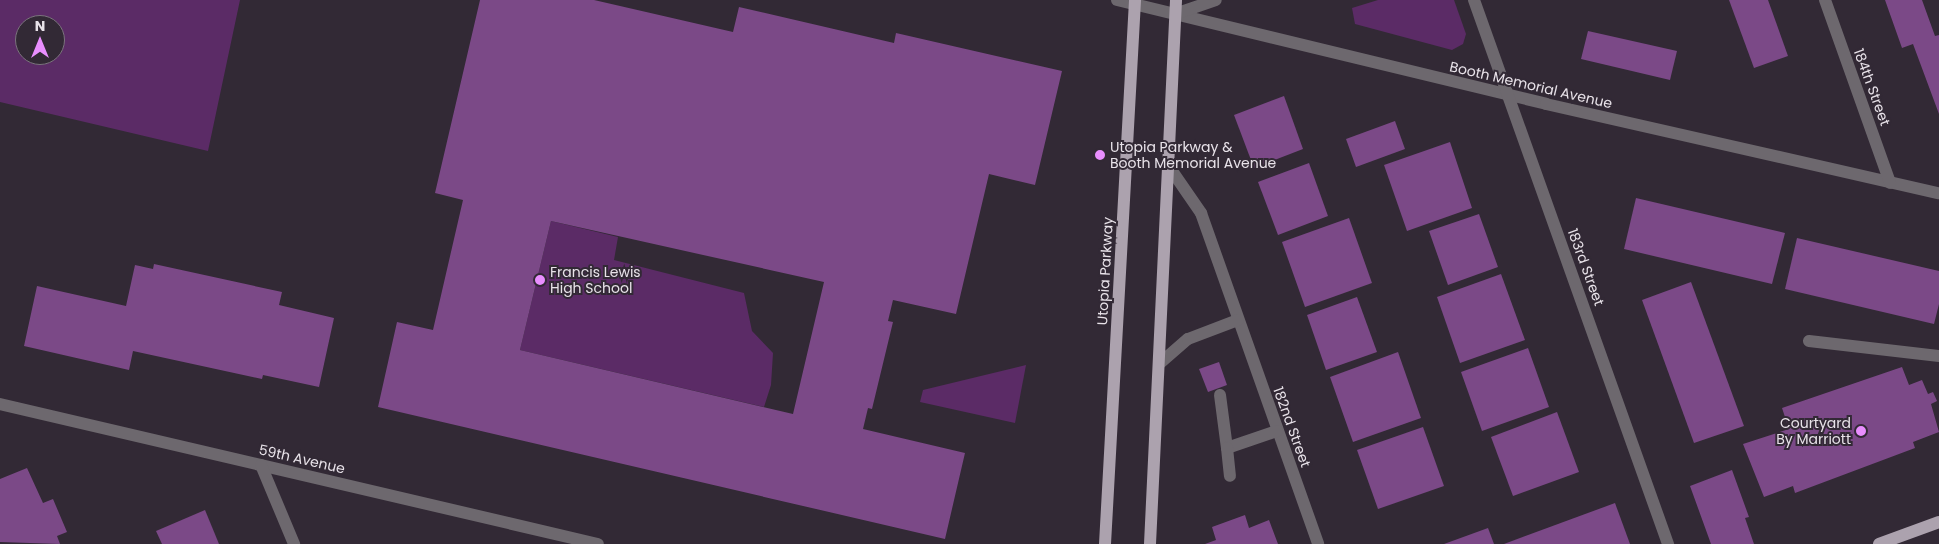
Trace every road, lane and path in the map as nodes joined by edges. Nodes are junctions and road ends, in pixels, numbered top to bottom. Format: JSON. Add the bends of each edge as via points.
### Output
{"nodes":[{"id":1,"x":1117,"y":0,"type":"edge"},
{"id":2,"x":1176,"y":0,"type":"edge"},
{"id":3,"x":1216,"y":0,"type":"edge"},
{"id":4,"x":1474,"y":0,"type":"edge"},
{"id":5,"x":1825,"y":0,"type":"edge"},
{"id":6,"x":1135,"y":2,"type":"edge"},
{"id":7,"x":1175,"y":14,"type":"junction"},
{"id":8,"x":1508,"y":95,"type":"junction"},
{"id":9,"x":1170,"y":168,"type":"junction"},
{"id":10,"x":1890,"y":184,"type":"junction"},
{"id":11,"x":1939,"y":193,"type":"edge"},
{"id":12,"x":1238,"y":320,"type":"junction"},
{"id":13,"x":1809,"y":341,"type":"dead end"},
{"id":14,"x":1939,"y":356,"type":"edge"},
{"id":15,"x":1159,"y":364,"type":"junction"},
{"id":16,"x":1220,"y":395,"type":"dead end"},
{"id":17,"x":0,"y":404,"type":"edge"},
{"id":18,"x":1277,"y":431,"type":"junction"},
{"id":19,"x":1227,"y":448,"type":"junction"},
{"id":20,"x":261,"y":465,"type":"junction"},
{"id":21,"x":1230,"y":476,"type":"dead end"},
{"id":22,"x":1939,"y":522,"type":"edge"},
{"id":23,"x":294,"y":544,"type":"edge"},
{"id":24,"x":598,"y":544,"type":"edge"},
{"id":25,"x":1105,"y":544,"type":"edge"},
{"id":26,"x":1150,"y":544,"type":"edge"},
{"id":27,"x":1318,"y":544,"type":"edge"},
{"id":28,"x":1668,"y":544,"type":"edge"},
{"id":29,"x":1879,"y":544,"type":"edge"}],
"edges":[{"from":1,"to":6,"type":"street","name":"Booth Memorial Avenue"},
{"from":2,"to":7,"type":"main road"},
{"from":3,"to":7,"type":"street"},
{"from":4,"to":8,"type":"street","name":"183rd Street"},
{"from":5,"to":10,"type":"street","name":"184th Street"},
{"from":6,"to":7,"type":"street","name":"Booth Memorial Avenue"},
{"from":6,"to":25,"type":"main road","name":"Utopia Parkway"},
{"from":7,"to":8,"type":"street","name":"Booth Memorial Avenue"},
{"from":7,"to":9,"type":"main road"},
{"from":8,"to":10,"type":"street","name":"Booth Memorial Avenue"},
{"from":8,"to":28,"type":"street","name":"183rd Street"},
{"from":9,"to":12,"type":"street","name":"182nd Street","via":[[1200,213]]},
{"from":9,"to":15,"type":"main road"},
{"from":10,"to":11,"type":"street","name":"Booth Memorial Avenue"},
{"from":12,"to":15,"type":"street","via":[[1188,339]]},
{"from":12,"to":18,"type":"street","name":"182nd Street"},
{"from":13,"to":14,"type":"street"},
{"from":15,"to":26,"type":"main road"},
{"from":16,"to":19,"type":"street"},
{"from":17,"to":20,"type":"street","name":"59th Avenue"},
{"from":18,"to":19,"type":"street"},
{"from":18,"to":27,"type":"street","name":"182nd Street"},
{"from":19,"to":21,"type":"street"},
{"from":20,"to":23,"type":"street"},
{"from":20,"to":24,"type":"street","name":"59th Avenue"},
{"from":22,"to":29,"type":"main road"}]}
